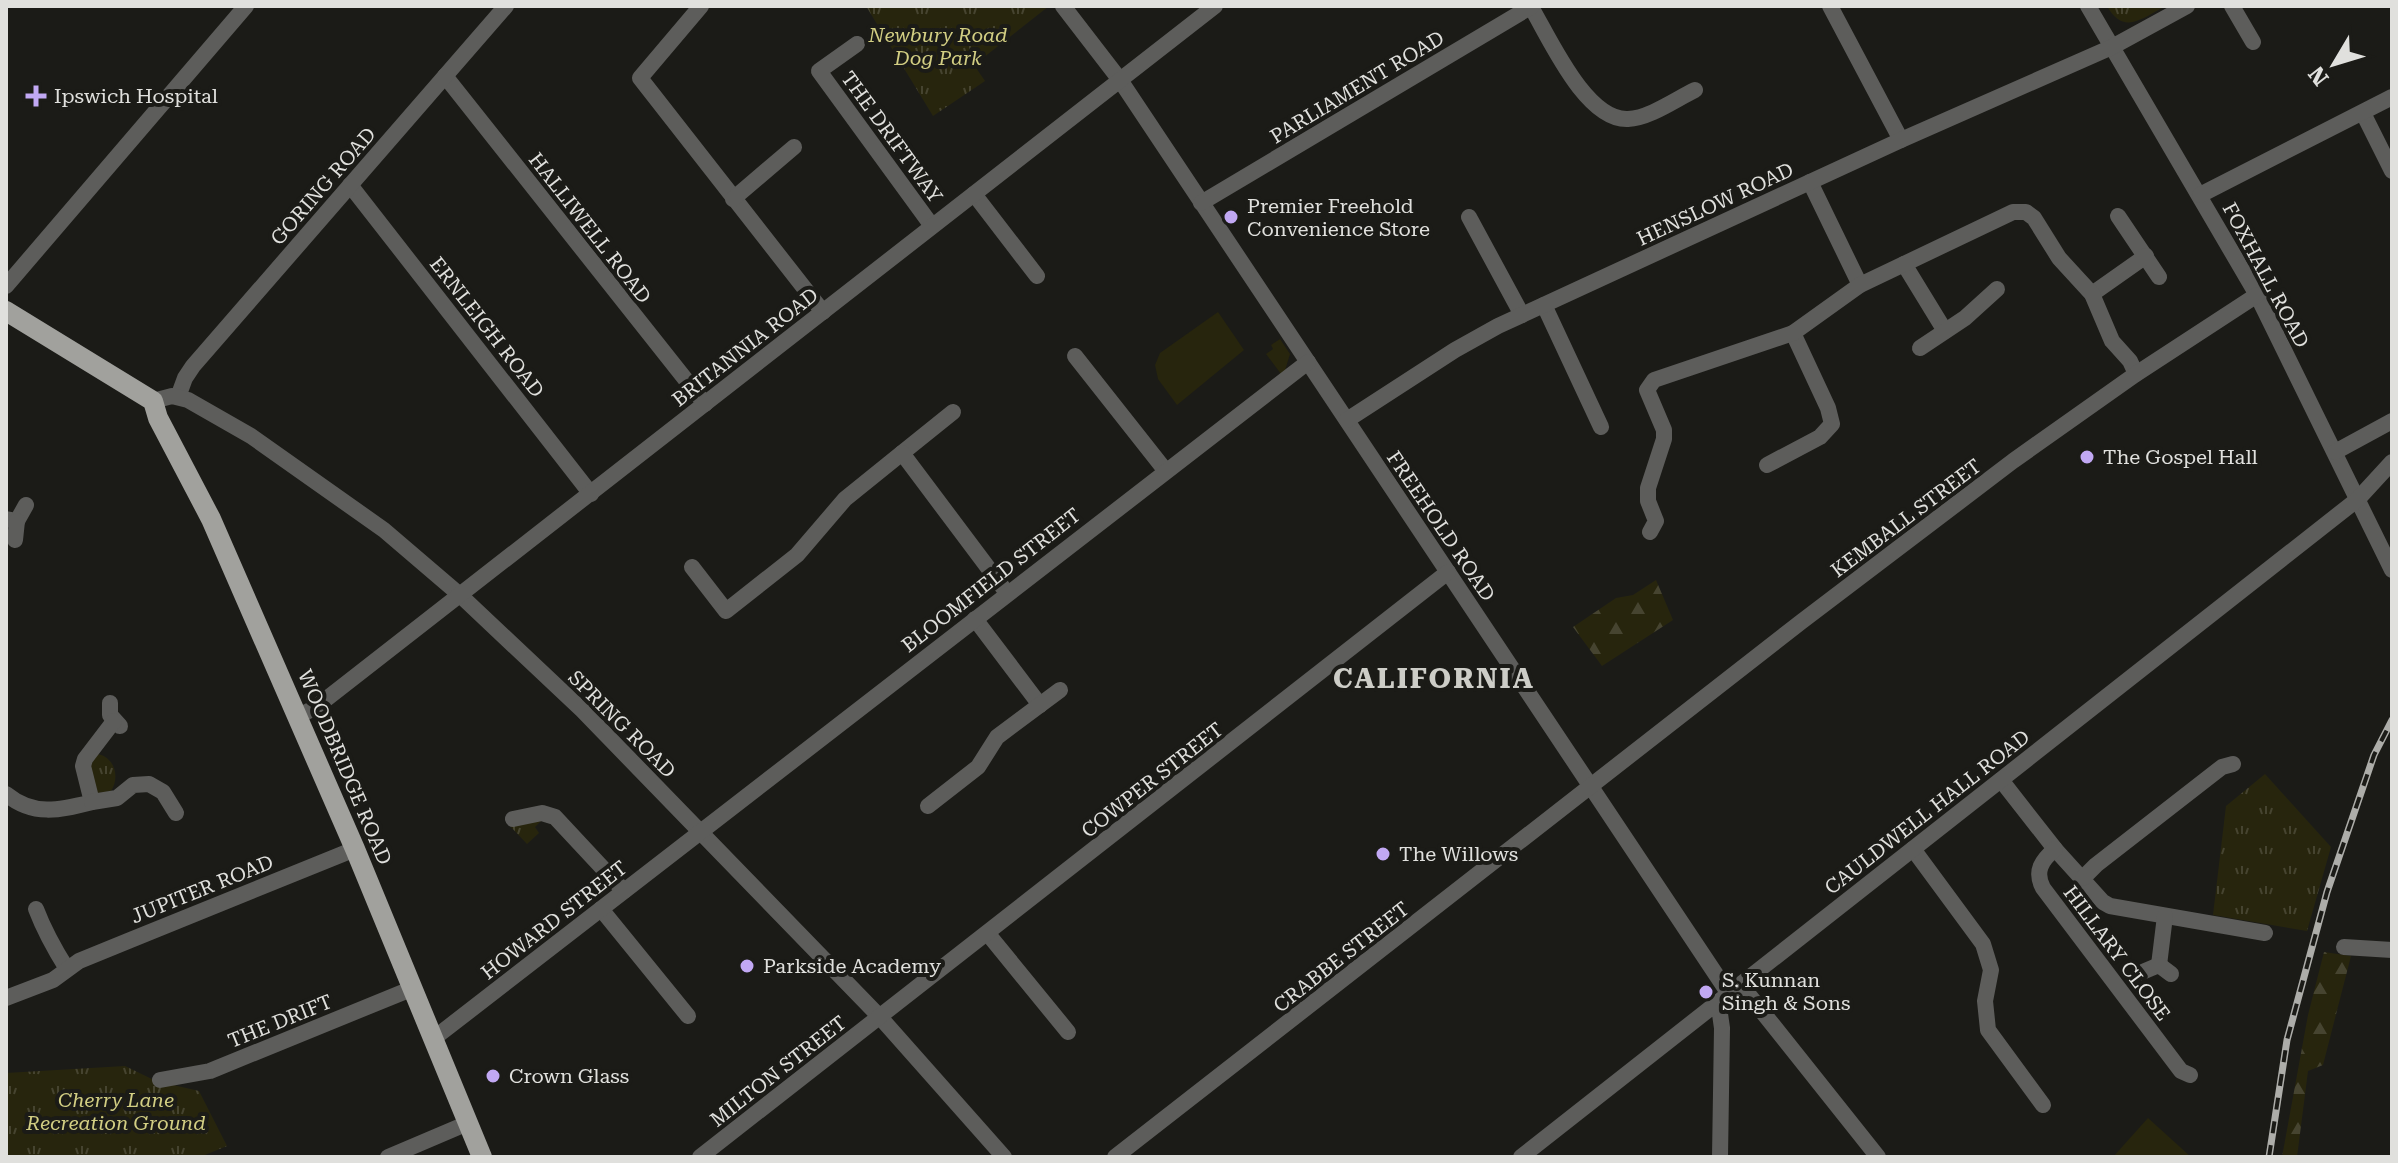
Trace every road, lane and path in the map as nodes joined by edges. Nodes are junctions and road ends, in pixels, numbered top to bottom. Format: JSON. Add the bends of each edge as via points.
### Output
{"nodes":[{"id":1,"x":246,"y":6,"type":"edge"},
{"id":2,"x":506,"y":6,"type":"edge"},
{"id":3,"x":701,"y":6,"type":"edge"},
{"id":4,"x":1063,"y":6,"type":"edge"},
{"id":5,"x":1215,"y":6,"type":"edge"},
{"id":6,"x":1532,"y":6,"type":"edge"},
{"id":7,"x":1830,"y":6,"type":"edge"},
{"id":8,"x":2088,"y":6,"type":"edge"},
{"id":9,"x":2187,"y":6,"type":"edge"},
{"id":10,"x":2232,"y":6,"type":"edge"},
{"id":11,"x":2253,"y":42,"type":"dead end"},
{"id":12,"x":857,"y":44,"type":"dead end"},
{"id":13,"x":2112,"y":47,"type":"junction"},
{"id":14,"x":445,"y":76,"type":"junction"},
{"id":15,"x":1120,"y":80,"type":"junction"},
{"id":16,"x":1695,"y":90,"type":"dead end"},
{"id":17,"x":2392,"y":97,"type":"edge"},
{"id":18,"x":2363,"y":113,"type":"junction"},
{"id":19,"x":1901,"y":140,"type":"junction"},
{"id":20,"x":794,"y":147,"type":"dead end"},
{"id":21,"x":2392,"y":171,"type":"edge"},
{"id":22,"x":1810,"y":182,"type":"junction"},
{"id":23,"x":350,"y":185,"type":"junction"},
{"id":24,"x":974,"y":194,"type":"junction"},
{"id":25,"x":2200,"y":195,"type":"junction"},
{"id":26,"x":733,"y":199,"type":"junction"},
{"id":27,"x":1201,"y":203,"type":"junction"},
{"id":28,"x":2118,"y":216,"type":"dead end"},
{"id":29,"x":1469,"y":217,"type":"dead end"},
{"id":30,"x":932,"y":226,"type":"junction"},
{"id":31,"x":2146,"y":256,"type":"junction"},
{"id":32,"x":1904,"y":264,"type":"junction"},
{"id":33,"x":1037,"y":276,"type":"dead end"},
{"id":34,"x":2159,"y":277,"type":"dead end"},
{"id":35,"x":1860,"y":285,"type":"junction"},
{"id":36,"x":6,"y":286,"type":"edge"},
{"id":37,"x":1997,"y":289,"type":"dead end"},
{"id":38,"x":2092,"y":294,"type":"junction"},
{"id":39,"x":2257,"y":295,"type":"junction"},
{"id":40,"x":1544,"y":305,"type":"junction"},
{"id":41,"x":6,"y":311,"type":"edge"},
{"id":42,"x":823,"y":312,"type":"junction"},
{"id":43,"x":1522,"y":315,"type":"junction"},
{"id":44,"x":1945,"y":331,"type":"junction"},
{"id":45,"x":1793,"y":333,"type":"junction"},
{"id":46,"x":1920,"y":348,"type":"dead end"},
{"id":47,"x":1075,"y":356,"type":"dead end"},
{"id":48,"x":1308,"y":362,"type":"junction"},
{"id":49,"x":2136,"y":374,"type":"junction"},
{"id":50,"x":178,"y":397,"type":"junction"},
{"id":51,"x":153,"y":401,"type":"junction"},
{"id":52,"x":705,"y":404,"type":"junction"},
{"id":53,"x":953,"y":412,"type":"dead end"},
{"id":54,"x":1347,"y":420,"type":"junction"},
{"id":55,"x":2392,"y":421,"type":"edge"},
{"id":56,"x":1601,"y":427,"type":"dead end"},
{"id":57,"x":2335,"y":452,"type":"junction"},
{"id":58,"x":902,"y":453,"type":"junction"},
{"id":59,"x":2392,"y":462,"type":"edge"},
{"id":60,"x":1767,"y":465,"type":"dead end"},
{"id":61,"x":1165,"y":470,"type":"junction"},
{"id":62,"x":591,"y":494,"type":"junction"},
{"id":63,"x":2358,"y":499,"type":"junction"},
{"id":64,"x":26,"y":505,"type":"dead end"},
{"id":65,"x":11,"y":520,"type":"edge"},
{"id":66,"x":1650,"y":532,"type":"dead end"},
{"id":67,"x":15,"y":540,"type":"dead end"},
{"id":68,"x":692,"y":567,"type":"dead end"},
{"id":69,"x":2392,"y":570,"type":"edge"},
{"id":70,"x":1448,"y":572,"type":"junction"},
{"id":71,"x":1007,"y":593,"type":"junction"},
{"id":72,"x":460,"y":595,"type":"junction"},
{"id":73,"x":726,"y":611,"type":"junction"},
{"id":74,"x":975,"y":619,"type":"junction"},
{"id":75,"x":712,"y":624,"type":"dead end"},
{"id":76,"x":1060,"y":690,"type":"dead end"},
{"id":77,"x":110,"y":703,"type":"dead end"},
{"id":78,"x":1040,"y":705,"type":"junction"},
{"id":79,"x":297,"y":717,"type":"junction"},
{"id":80,"x":2233,"y":764,"type":"dead end"},
{"id":81,"x":2001,"y":780,"type":"junction"},
{"id":82,"x":1590,"y":787,"type":"junction"},
{"id":83,"x":6,"y":794,"type":"edge"},
{"id":84,"x":92,"y":802,"type":"junction"},
{"id":85,"x":928,"y":806,"type":"dead end"},
{"id":86,"x":176,"y":813,"type":"dead end"},
{"id":87,"x":513,"y":819,"type":"dead end"},
{"id":88,"x":700,"y":832,"type":"junction"},
{"id":89,"x":355,"y":849,"type":"junction"},
{"id":90,"x":1913,"y":849,"type":"junction"},
{"id":91,"x":2055,"y":849,"type":"junction"},
{"id":92,"x":2083,"y":878,"type":"junction"},
{"id":93,"x":624,"y":891,"type":"junction"},
{"id":94,"x":36,"y":909,"type":"dead end"},
{"id":95,"x":601,"y":909,"type":"junction"},
{"id":96,"x":2165,"y":916,"type":"junction"},
{"id":97,"x":2265,"y":933,"type":"dead end"},
{"id":98,"x":988,"y":934,"type":"junction"},
{"id":99,"x":2344,"y":947,"type":"dead end"},
{"id":100,"x":2392,"y":950,"type":"edge"},
{"id":101,"x":67,"y":969,"type":"junction"},
{"id":102,"x":2140,"y":973,"type":"dead end"},
{"id":103,"x":411,"y":989,"type":"junction"},
{"id":104,"x":1735,"y":989,"type":"junction"},
{"id":105,"x":6,"y":998,"type":"edge"},
{"id":106,"x":1714,"y":1006,"type":"junction"},
{"id":107,"x":688,"y":1016,"type":"dead end"},
{"id":108,"x":879,"y":1016,"type":"junction"},
{"id":109,"x":1068,"y":1032,"type":"dead end"},
{"id":110,"x":433,"y":1039,"type":"junction"},
{"id":111,"x":2190,"y":1075,"type":"dead end"},
{"id":112,"x":160,"y":1080,"type":"dead end"},
{"id":113,"x":2043,"y":1105,"type":"dead end"},
{"id":114,"x":468,"y":1123,"type":"junction"},
{"id":115,"x":388,"y":1157,"type":"edge"},
{"id":116,"x":482,"y":1157,"type":"edge"},
{"id":117,"x":700,"y":1157,"type":"edge"},
{"id":118,"x":1004,"y":1157,"type":"edge"},
{"id":119,"x":1115,"y":1157,"type":"edge"},
{"id":120,"x":1521,"y":1157,"type":"edge"},
{"id":121,"x":1720,"y":1157,"type":"edge"},
{"id":122,"x":1878,"y":1157,"type":"edge"}],
"edges":[{"from":1,"to":36,"type":"street"},
{"from":2,"to":14,"type":"street","name":"GORING ROAD"},
{"from":3,"to":26,"type":"street","via":[[640,78]]},
{"from":4,"to":15,"type":"street","name":"FREEHOLD ROAD"},
{"from":5,"to":15,"type":"street","name":"BRITANNIA ROAD"},
{"from":6,"to":16,"type":"street","via":[[1583,94],[1610,116],[1639,117]]},
{"from":6,"to":27,"type":"street","name":"PARLIAMENT ROAD"},
{"from":7,"to":19,"type":"street"},
{"from":8,"to":13,"type":"street","name":"FOXHALL ROAD"},
{"from":9,"to":13,"type":"street","name":"HENSLOW ROAD"},
{"from":10,"to":11,"type":"street"},
{"from":12,"to":30,"type":"street","name":"THE DRIFTWAY","via":[[819,71]]},
{"from":13,"to":19,"type":"street","name":"HENSLOW ROAD"},
{"from":13,"to":25,"type":"street","name":"FOXHALL ROAD"},
{"from":14,"to":23,"type":"street","name":"GORING ROAD"},
{"from":14,"to":52,"type":"street","name":"HALLIWELL ROAD"},
{"from":15,"to":24,"type":"street","name":"BRITANNIA ROAD"},
{"from":15,"to":27,"type":"street","name":"FREEHOLD ROAD"},
{"from":17,"to":18,"type":"street"},
{"from":18,"to":21,"type":"street"},
{"from":18,"to":25,"type":"street"},
{"from":19,"to":22,"type":"street","name":"HENSLOW ROAD"},
{"from":20,"to":26,"type":"street"},
{"from":22,"to":35,"type":"street"},
{"from":22,"to":40,"type":"street","name":"HENSLOW ROAD"},
{"from":23,"to":50,"type":"street","name":"GORING ROAD","via":[[193,366]]},
{"from":23,"to":62,"type":"street","name":"ERNLEIGH ROAD"},
{"from":24,"to":30,"type":"street","name":"BRITANNIA ROAD"},
{"from":24,"to":33,"type":"street"},
{"from":25,"to":39,"type":"street","name":"FOXHALL ROAD"},
{"from":26,"to":42,"type":"street"},
{"from":27,"to":48,"type":"street","name":"FREEHOLD ROAD"},
{"from":28,"to":31,"type":"street"},
{"from":29,"to":43,"type":"street"},
{"from":30,"to":42,"type":"street","name":"BRITANNIA ROAD"},
{"from":31,"to":34,"type":"street"},
{"from":31,"to":38,"type":"street"},
{"from":32,"to":35,"type":"street"},
{"from":32,"to":38,"type":"street","via":[[2013,212],[2026,212]]},
{"from":32,"to":44,"type":"street"},
{"from":35,"to":45,"type":"street"},
{"from":37,"to":44,"type":"street"},
{"from":38,"to":49,"type":"street","via":[[2112,341]]},
{"from":39,"to":49,"type":"street","name":"KEMBALL STREET"},
{"from":39,"to":57,"type":"street","name":"FOXHALL ROAD"},
{"from":40,"to":43,"type":"street","name":"HENSLOW ROAD"},
{"from":40,"to":56,"type":"street"},
{"from":41,"to":51,"type":"main road"},
{"from":42,"to":52,"type":"street","name":"BRITANNIA ROAD"},
{"from":43,"to":54,"type":"street","name":"HENSLOW ROAD","via":[[1455,350]]},
{"from":44,"to":46,"type":"street"},
{"from":45,"to":60,"type":"street","via":[[1832,424],[1820,437]]},
{"from":45,"to":66,"type":"street","via":[[1654,380],[1647,390],[1664,430],[1648,488],[1648,501],[1661,517]]},
{"from":47,"to":61,"type":"street"},
{"from":48,"to":54,"type":"street","name":"FREEHOLD ROAD"},
{"from":48,"to":61,"type":"street","name":"BLOOMFIELD STREET"},
{"from":49,"to":82,"type":"street","name":"KEMBALL STREET","via":[[2013,461]]},
{"from":50,"to":51,"type":"street"},
{"from":50,"to":72,"type":"street","name":"SPRING ROAD","via":[[217,414],[330,490]]},
{"from":51,"to":79,"type":"main road","name":"WOODBRIDGE ROAD"},
{"from":52,"to":62,"type":"street","name":"BRITANNIA ROAD"},
{"from":53,"to":58,"type":"street"},
{"from":54,"to":70,"type":"street","name":"FREEHOLD ROAD"},
{"from":55,"to":57,"type":"street"},
{"from":57,"to":63,"type":"street","name":"FOXHALL ROAD"},
{"from":58,"to":71,"type":"street"},
{"from":58,"to":73,"type":"street","via":[[845,499],[797,555]]},
{"from":59,"to":63,"type":"street","name":"CAULDWELL HALL ROAD"},
{"from":61,"to":71,"type":"street","name":"BLOOMFIELD STREET"},
{"from":62,"to":72,"type":"street","name":"BRITANNIA ROAD"},
{"from":63,"to":69,"type":"street","name":"FOXHALL ROAD"},
{"from":63,"to":81,"type":"street","name":"CAULDWELL HALL ROAD"},
{"from":64,"to":65,"type":"street"},
{"from":65,"to":67,"type":"street"},
{"from":68,"to":73,"type":"street"},
{"from":70,"to":82,"type":"street","name":"FREEHOLD ROAD"},
{"from":70,"to":98,"type":"street","name":"COWPER STREET"},
{"from":71,"to":74,"type":"street","name":"BLOOMFIELD STREET"},
{"from":72,"to":79,"type":"street","name":"BRITANNIA ROAD"},
{"from":72,"to":88,"type":"street","name":"SPRING ROAD"},
{"from":73,"to":75,"type":"street"},
{"from":74,"to":78,"type":"street"},
{"from":74,"to":88,"type":"street","name":"BLOOMFIELD STREET"},
{"from":76,"to":78,"type":"street"},
{"from":77,"to":84,"type":"street","via":[[110,715],[118,724],[83,766]]},
{"from":78,"to":85,"type":"street","via":[[997,737],[978,767]]},
{"from":79,"to":89,"type":"main road","name":"WOODBRIDGE ROAD"},
{"from":80,"to":92,"type":"street","via":[[2222,767]]},
{"from":81,"to":90,"type":"street","name":"CAULDWELL HALL ROAD"},
{"from":81,"to":91,"type":"street"},
{"from":82,"to":104,"type":"street","name":"FREEHOLD ROAD"},
{"from":82,"to":119,"type":"street","name":"CRABBE STREET"},
{"from":83,"to":84,"type":"street","via":[[44,811]]},
{"from":84,"to":86,"type":"street","via":[[149,784],[163,792]]},
{"from":87,"to":93,"type":"street","via":[[542,813],[555,817]]},
{"from":88,"to":93,"type":"street","name":"HOWARD STREET"},
{"from":88,"to":108,"type":"street","name":"SPRING ROAD"},
{"from":89,"to":101,"type":"street","name":"JUPITER ROAD"},
{"from":89,"to":103,"type":"main road","name":"WOODBRIDGE ROAD"},
{"from":90,"to":104,"type":"street","name":"CAULDWELL HALL ROAD"},
{"from":90,"to":113,"type":"street","via":[[1987,953],[1988,1030]]},
{"from":91,"to":92,"type":"street"},
{"from":91,"to":111,"type":"street","name":"HILLARY CLOSE","via":[[2040,868],[2043,888],[2181,1071]]},
{"from":92,"to":96,"type":"street","via":[[2110,906]]},
{"from":93,"to":95,"type":"street","name":"HOWARD STREET"},
{"from":94,"to":101,"type":"street"},
{"from":95,"to":107,"type":"street"},
{"from":95,"to":110,"type":"street","name":"HOWARD STREET"},
{"from":96,"to":97,"type":"street"},
{"from":96,"to":102,"type":"street","via":[[2165,970]]},
{"from":98,"to":108,"type":"street","name":"COWPER STREET"},
{"from":98,"to":109,"type":"street"},
{"from":99,"to":100,"type":"street"},
{"from":101,"to":105,"type":"street","name":"JUPITER ROAD"},
{"from":103,"to":110,"type":"main road","name":"WOODBRIDGE ROAD"},
{"from":103,"to":112,"type":"street","name":"THE DRIFT","via":[[210,1071]]},
{"from":104,"to":106,"type":"street","name":"CAULDWELL HALL ROAD"},
{"from":104,"to":122,"type":"street","name":"FREEHOLD ROAD"},
{"from":106,"to":120,"type":"street","name":"CAULDWELL HALL ROAD"},
{"from":106,"to":121,"type":"street","via":[[1722,1020]]},
{"from":108,"to":117,"type":"street","name":"MILTON STREET"},
{"from":108,"to":118,"type":"street","name":"SPRING ROAD"},
{"from":110,"to":114,"type":"main road","name":"WOODBRIDGE ROAD"},
{"from":114,"to":115,"type":"street"},
{"from":114,"to":116,"type":"main road","name":"WOODBRIDGE ROAD"}]}
